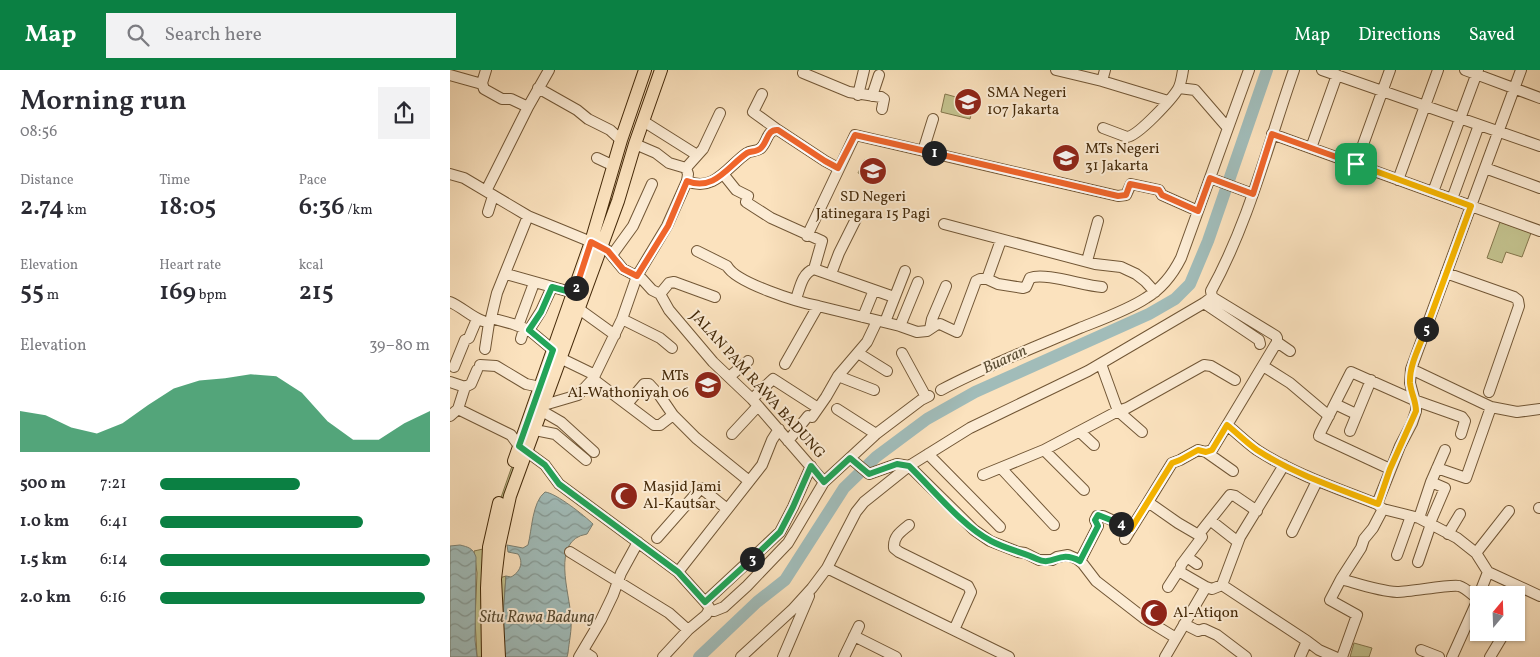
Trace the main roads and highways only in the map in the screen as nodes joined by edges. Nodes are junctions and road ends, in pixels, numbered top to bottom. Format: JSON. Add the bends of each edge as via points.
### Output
{"nodes":[{"id":1,"x":645,"y":70,"type":"edge"},
{"id":2,"x":661,"y":70,"type":"edge"},
{"id":3,"x":596,"y":244,"type":"junction"},
{"id":4,"x":556,"y":354,"type":"junction"},
{"id":5,"x":522,"y":448,"type":"junction"},
{"id":6,"x":488,"y":657,"type":"edge"},
{"id":7,"x":499,"y":657,"type":"edge"}],
"edges":[{"from":1,"to":3,"type":"main road","via":[[621,140]]},
{"from":2,"to":3,"type":"main road","via":[[618,201]]},
{"from":3,"to":4,"type":"main road","via":[[574,293]]},
{"from":3,"to":4,"type":"main road","via":[[579,309]]},
{"from":4,"to":5,"type":"main road","via":[[540,387]]},
{"from":4,"to":5,"type":"main road","via":[[543,408],[535,430]]},
{"from":5,"to":6,"type":"main road","via":[[500,499],[490,547],[486,588]]},
{"from":5,"to":7,"type":"main road","via":[[499,546],[495,579]]}]}
